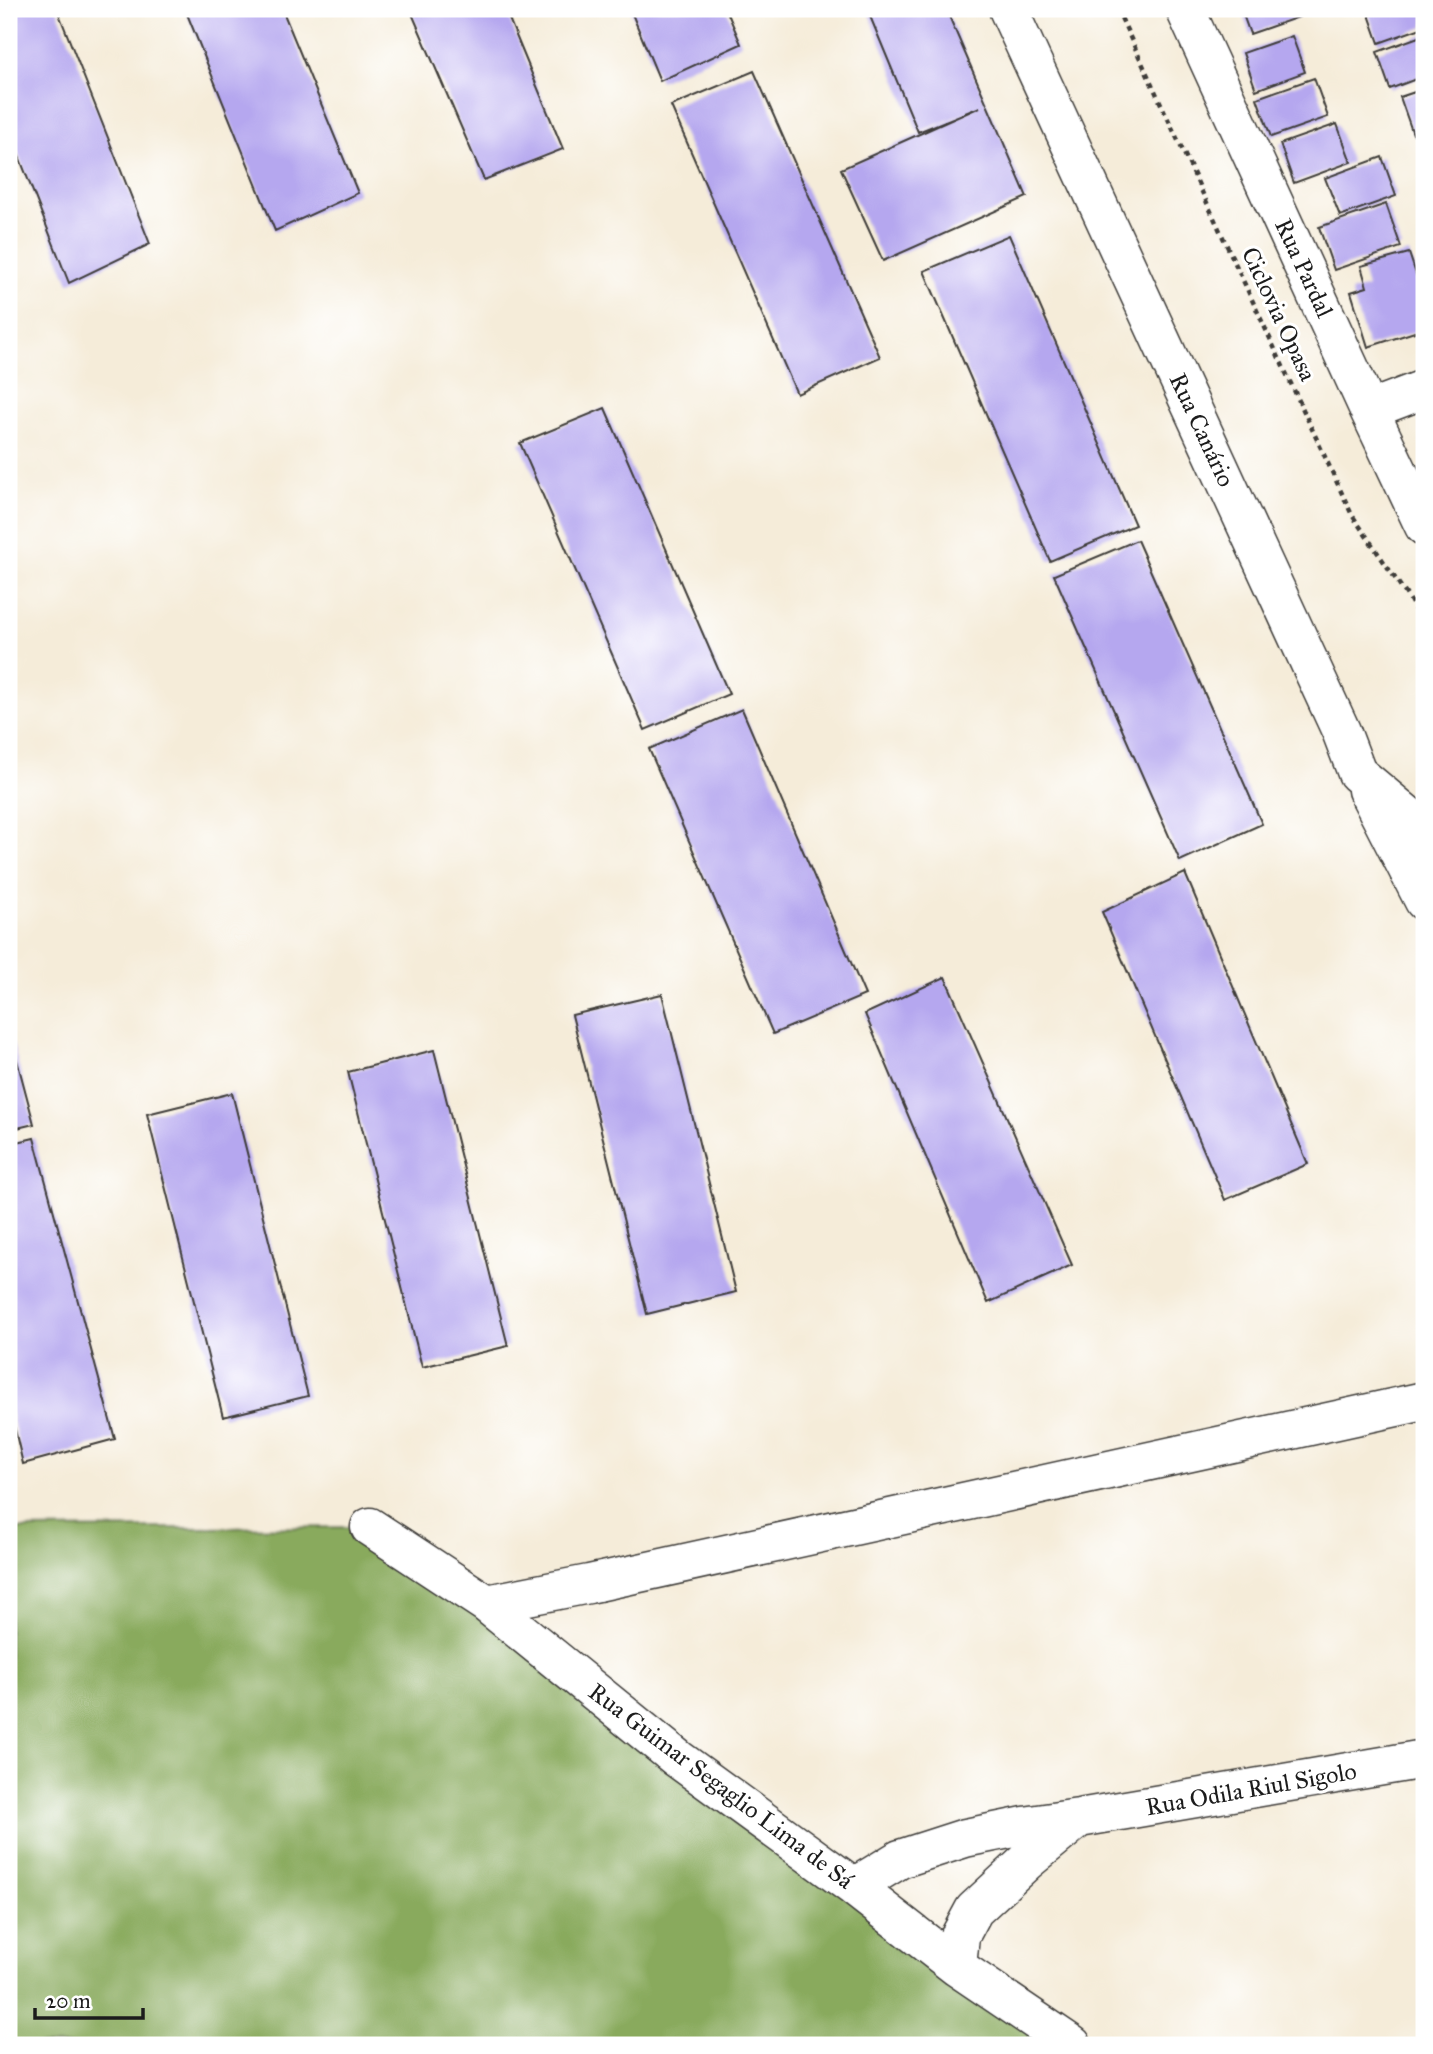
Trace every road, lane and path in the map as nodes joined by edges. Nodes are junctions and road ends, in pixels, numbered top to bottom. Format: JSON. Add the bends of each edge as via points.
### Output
{"nodes":[{"id":1,"x":1008,"y":9,"type":"edge"},
{"id":2,"x":1117,"y":9,"type":"edge"},
{"id":3,"x":1185,"y":9,"type":"edge"},
{"id":4,"x":1424,"y":389,"type":"edge"},
{"id":5,"x":1369,"y":410,"type":"junction"},
{"id":6,"x":1424,"y":526,"type":"edge"},
{"id":7,"x":1424,"y":626,"type":"edge"},
{"id":8,"x":1357,"y":773,"type":"junction"},
{"id":9,"x":1424,"y":829,"type":"edge"},
{"id":10,"x":1424,"y":901,"type":"edge"},
{"id":11,"x":1424,"y":1401,"type":"edge"},
{"id":12,"x":370,"y":1527,"type":"dead end"},
{"id":13,"x":487,"y":1604,"type":"junction"},
{"id":14,"x":1424,"y":1759,"type":"edge"},
{"id":15,"x":1079,"y":1818,"type":"junction"},
{"id":16,"x":854,"y":1887,"type":"junction"},
{"id":17,"x":957,"y":1967,"type":"junction"},
{"id":18,"x":1072,"y":2045,"type":"edge"}],
"edges":[{"from":1,"to":8,"type":"street","name":"Rua Canário"},
{"from":2,"to":7,"type":"path","name":"Ciclovia Opasa","via":[[1352,515]]},
{"from":3,"to":5,"type":"street","name":"Rua Pardal"},
{"from":4,"to":5,"type":"street"},
{"from":5,"to":6,"type":"street","name":"Rua Pardal"},
{"from":8,"to":9,"type":"street","name":"Rua Canário"},
{"from":8,"to":10,"type":"street"},
{"from":11,"to":13,"type":"street"},
{"from":12,"to":13,"type":"street","name":"Rua Guimar Segaglio Lima de Sá"},
{"from":13,"to":16,"type":"street","name":"Rua Guimar Segaglio Lima de Sá","via":[[678,1759]]},
{"from":14,"to":15,"type":"street","name":"Rua Odila Riul Sigolo"},
{"from":15,"to":16,"type":"street","name":"Rua Odila Riul Sigolo","via":[[965,1838],[900,1859]]},
{"from":15,"to":17,"type":"street","name":"Rua Odila Riul Sigolo","via":[[974,1910],[960,1936]]},
{"from":16,"to":17,"type":"street","name":"Rua Guimar Segaglio Lima de Sá"},
{"from":17,"to":18,"type":"street","name":"Rua Guimar Segaglio Lima de Sá"}]}
